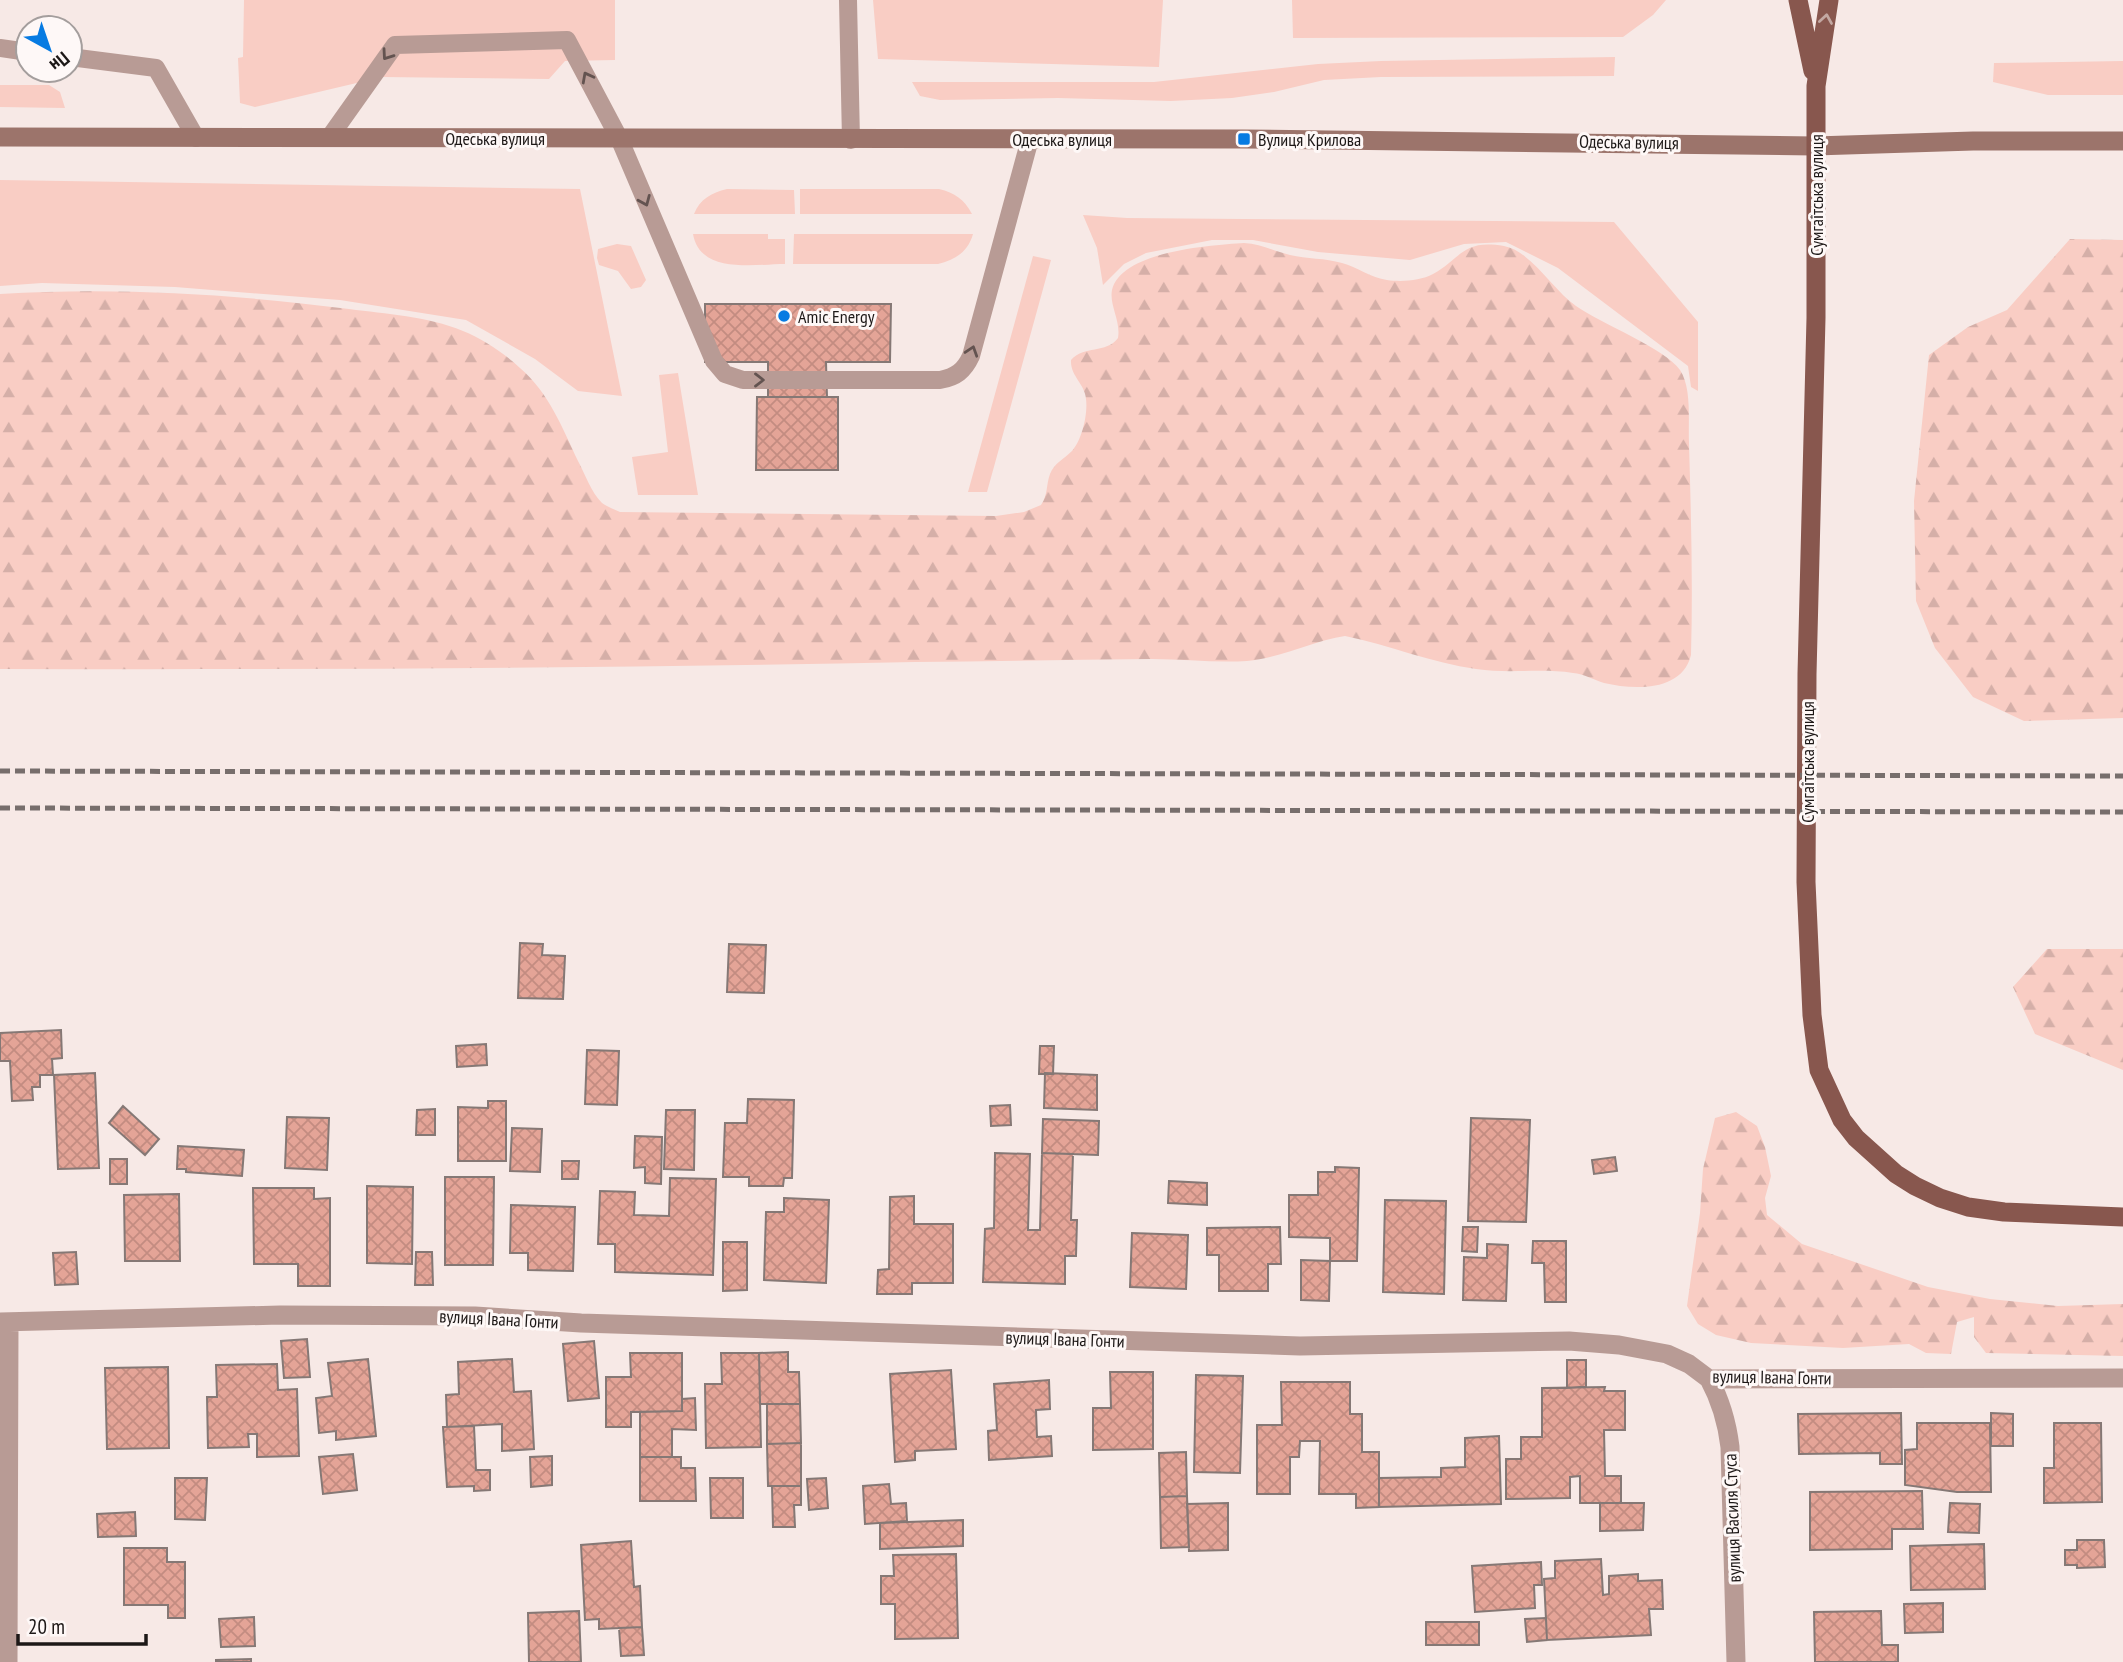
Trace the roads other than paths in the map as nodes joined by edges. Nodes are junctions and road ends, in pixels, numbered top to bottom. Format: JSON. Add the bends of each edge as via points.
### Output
{"nodes":[{"id":1,"x":848,"y":0,"type":"edge"},
{"id":2,"x":1798,"y":0,"type":"edge"},
{"id":3,"x":1829,"y":0,"type":"edge"},
{"id":4,"x":84,"y":59,"type":"edge"},
{"id":5,"x":1816,"y":86,"type":"junction"},
{"id":6,"x":0,"y":137,"type":"edge"},
{"id":7,"x":196,"y":138,"type":"junction"},
{"id":8,"x":329,"y":138,"type":"junction"},
{"id":9,"x":619,"y":138,"type":"junction"},
{"id":10,"x":1030,"y":139,"type":"junction"},
{"id":11,"x":851,"y":140,"type":"junction"},
{"id":12,"x":2123,"y":141,"type":"edge"},
{"id":13,"x":1815,"y":146,"type":"junction"},
{"id":14,"x":2123,"y":1217,"type":"edge"},
{"id":15,"x":5,"y":1322,"type":"edge"},
{"id":16,"x":2123,"y":1378,"type":"edge"},
{"id":17,"x":1709,"y":1379,"type":"junction"},
{"id":18,"x":8,"y":1662,"type":"edge"},
{"id":19,"x":1736,"y":1662,"type":"edge"}],
"edges":[{"from":1,"to":11,"type":"lane"},
{"from":2,"to":5,"type":"main road","name":"Сумгаїтська вулиця"},
{"from":5,"to":3,"type":"main road","name":"Сумгаїтська вулиця","one_way":true},
{"from":4,"to":7,"type":"lane","via":[[156,68]]},
{"from":5,"to":13,"type":"main road","name":"Сумгаїтська вулиця"},
{"from":6,"to":7,"type":"main road","name":"Одеська вулиця"},
{"from":7,"to":8,"type":"main road","name":"Одеська вулиця"},
{"from":8,"to":9,"type":"main road","name":"Одеська вулиця"},
{"from":9,"to":8,"type":"lane","one_way":true,"via":[[567,40],[395,45]]},
{"from":9,"to":10,"type":"lane","one_way":true,"via":[[714,361],[725,374],[743,380],[940,380],[959,373],[971,356]]},
{"from":9,"to":11,"type":"main road","name":"Одеська вулиця"},
{"from":10,"to":11,"type":"main road","name":"Одеська вулиця"},
{"from":10,"to":13,"type":"main road","name":"Одеська вулиця"},
{"from":12,"to":13,"type":"main road","name":"Одеська вулиця"},
{"from":13,"to":14,"type":"main road","name":"Сумгаїтська вулиця","via":[[1806,882],[1819,1070],[1842,1120],[1856,1138],[1915,1186],[1968,1207]]},
{"from":15,"to":17,"type":"street","name":"вулиця Івана Гонти","via":[[461,1315],[593,1324],[1300,1346],[1569,1341],[1667,1354]]},
{"from":15,"to":18,"type":"street"},
{"from":16,"to":17,"type":"street","name":"вулиця Івана Гонти"},
{"from":17,"to":19,"type":"street","name":"вулиця Василя Стуса","via":[[1727,1421],[1730,1447]]}]}
